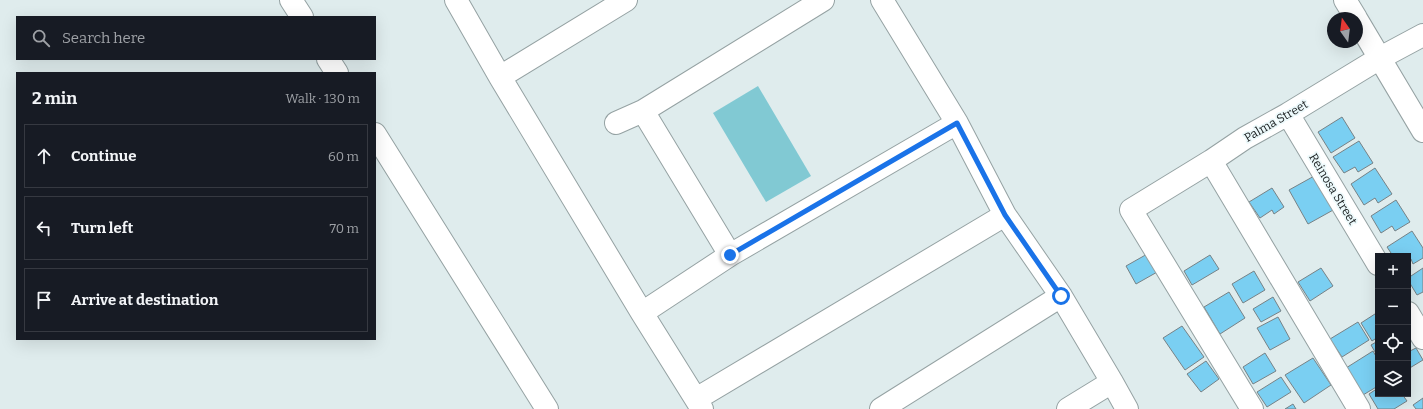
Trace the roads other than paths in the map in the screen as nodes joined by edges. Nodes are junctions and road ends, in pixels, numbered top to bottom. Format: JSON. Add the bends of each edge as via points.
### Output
{"nodes":[{"id":1,"x":291,"y":0,"type":"edge"},
{"id":2,"x":456,"y":0,"type":"edge"},
{"id":3,"x":626,"y":0,"type":"edge"},
{"id":4,"x":822,"y":0,"type":"edge"},
{"id":5,"x":882,"y":0,"type":"edge"},
{"id":6,"x":1345,"y":0,"type":"edge"},
{"id":7,"x":1352,"y":12,"type":"edge"},
{"id":8,"x":301,"y":16,"type":"edge"},
{"id":9,"x":1363,"y":30,"type":"edge"},
{"id":10,"x":1423,"y":35,"type":"edge"},
{"id":11,"x":1380,"y":58,"type":"junction"},
{"id":12,"x":329,"y":60,"type":"edge"},
{"id":13,"x":336,"y":72,"type":"edge"},
{"id":14,"x":500,"y":76,"type":"junction"},
{"id":15,"x":643,"y":111,"type":"junction"},
{"id":16,"x":1288,"y":114,"type":"junction"},
{"id":17,"x":616,"y":123,"type":"dead end"},
{"id":18,"x":957,"y":123,"type":"junction"},
{"id":19,"x":1423,"y":131,"type":"edge"},
{"id":20,"x":376,"y":136,"type":"edge"},
{"id":21,"x":1211,"y":161,"type":"junction"},
{"id":22,"x":1005,"y":215,"type":"junction"},
{"id":23,"x":730,"y":255,"type":"junction"},
{"id":24,"x":1375,"y":259,"type":"edge"},
{"id":25,"x":1061,"y":296,"type":"junction"},
{"id":26,"x":642,"y":313,"type":"junction"},
{"id":27,"x":1411,"y":318,"type":"edge"},
{"id":28,"x":1423,"y":338,"type":"edge"},
{"id":29,"x":1112,"y":382,"type":"junction"},
{"id":30,"x":699,"y":404,"type":"edge"},
{"id":31,"x":547,"y":409,"type":"edge"},
{"id":32,"x":882,"y":409,"type":"edge"},
{"id":33,"x":1068,"y":409,"type":"edge"},
{"id":34,"x":1127,"y":409,"type":"edge"},
{"id":35,"x":1252,"y":409,"type":"edge"},
{"id":36,"x":1359,"y":409,"type":"edge"}],
"edges":[{"from":1,"to":8,"type":"street"},
{"from":2,"to":14,"type":"street"},
{"from":3,"to":14,"type":"street"},
{"from":4,"to":15,"type":"street"},
{"from":5,"to":18,"type":"street"},
{"from":6,"to":7,"type":"street"},
{"from":9,"to":11,"type":"street"},
{"from":10,"to":11,"type":"street","name":"Palma Street"},
{"from":11,"to":16,"type":"street","name":"Palma Street"},
{"from":11,"to":19,"type":"street"},
{"from":12,"to":13,"type":"street"},
{"from":14,"to":26,"type":"street"},
{"from":15,"to":17,"type":"street"},
{"from":15,"to":23,"type":"street"},
{"from":16,"to":21,"type":"street","name":"Palma Street"},
{"from":16,"to":24,"type":"street","name":"Reinosa Street"},
{"from":18,"to":22,"type":"street"},
{"from":18,"to":23,"type":"street"},
{"from":20,"to":31,"type":"street"},
{"from":21,"to":35,"type":"street","name":"Palma Street","via":[[1131,210]]},
{"from":21,"to":36,"type":"street"},
{"from":22,"to":25,"type":"street"},
{"from":22,"to":30,"type":"street"},
{"from":23,"to":26,"type":"street"},
{"from":25,"to":29,"type":"street"},
{"from":25,"to":32,"type":"street"},
{"from":26,"to":30,"type":"street"},
{"from":27,"to":28,"type":"street"},
{"from":29,"to":33,"type":"street"},
{"from":29,"to":34,"type":"street"}]}
